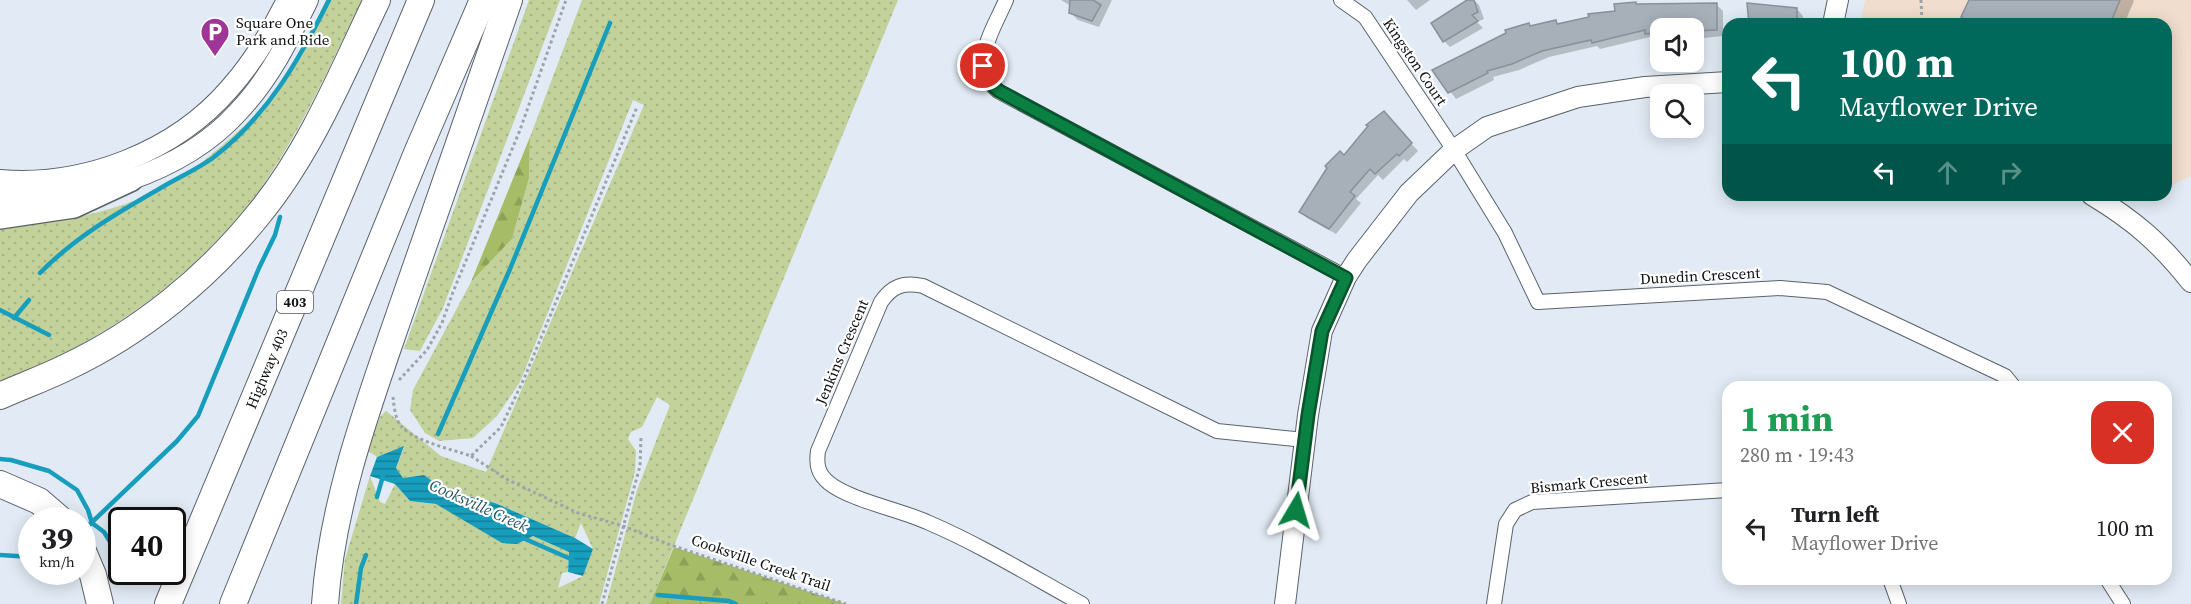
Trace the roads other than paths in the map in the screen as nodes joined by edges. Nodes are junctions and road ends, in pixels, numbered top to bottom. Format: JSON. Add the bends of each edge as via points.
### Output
{"nodes":[{"id":1,"x":287,"y":0,"type":"edge"},
{"id":2,"x":308,"y":0,"type":"edge"},
{"id":3,"x":377,"y":0,"type":"edge"},
{"id":4,"x":421,"y":0,"type":"edge"},
{"id":5,"x":483,"y":0,"type":"edge"},
{"id":6,"x":510,"y":0,"type":"edge"},
{"id":7,"x":1006,"y":0,"type":"edge"},
{"id":8,"x":1341,"y":0,"type":"edge"},
{"id":9,"x":1838,"y":0,"type":"edge"},
{"id":10,"x":1834,"y":18,"type":"edge"},
{"id":11,"x":1722,"y":82,"type":"edge"},
{"id":12,"x":1454,"y":150,"type":"junction"},
{"id":13,"x":0,"y":180,"type":"edge"},
{"id":14,"x":132,"y":180,"type":"junction"},
{"id":15,"x":0,"y":199,"type":"edge"},
{"id":16,"x":2102,"y":201,"type":"edge"},
{"id":17,"x":0,"y":218,"type":"edge"},
{"id":18,"x":1346,"y":278,"type":"junction"},
{"id":19,"x":2191,"y":282,"type":"edge"},
{"id":20,"x":2009,"y":381,"type":"edge"},
{"id":21,"x":0,"y":396,"type":"edge"},
{"id":22,"x":1305,"y":440,"type":"junction"},
{"id":23,"x":0,"y":484,"type":"edge"},
{"id":24,"x":1722,"y":490,"type":"edge"},
{"id":25,"x":46,"y":507,"type":"edge"},
{"id":26,"x":95,"y":585,"type":"edge"},
{"id":27,"x":1892,"y":585,"type":"edge"},
{"id":28,"x":2111,"y":585,"type":"edge"},
{"id":29,"x":100,"y":604,"type":"edge"},
{"id":30,"x":168,"y":604,"type":"edge"},
{"id":31,"x":233,"y":604,"type":"edge"},
{"id":32,"x":325,"y":604,"type":"edge"},
{"id":33,"x":1082,"y":604,"type":"edge"},
{"id":34,"x":1285,"y":604,"type":"edge"},
{"id":35,"x":1494,"y":604,"type":"edge"},
{"id":36,"x":1899,"y":604,"type":"edge"},
{"id":37,"x":2123,"y":604,"type":"edge"}],
"edges":[{"from":1,"to":13,"type":"street","via":[[271,32],[235,82],[180,132],[143,153],[106,167],[58,178]]},
{"from":2,"to":14,"type":"street","via":[[282,55],[238,113],[199,145]]},
{"from":3,"to":21,"type":"highway","via":[[321,114],[284,178],[259,214],[218,260],[163,308],[114,341],[68,367]]},
{"from":4,"to":30,"type":"highway","name":"Highway 403","number":"403"},
{"from":5,"to":31,"type":"highway"},
{"from":6,"to":32,"type":"highway","via":[[365,414],[329,555]]},
{"from":7,"to":18,"type":"street","via":[[983,57],[986,76],[999,91]]},
{"from":8,"to":12,"type":"street","name":"Kingston Court","via":[[1365,17]]},
{"from":9,"to":10,"type":"street"},
{"from":11,"to":12,"type":"street","via":[[1645,87],[1578,97],[1487,127]]},
{"from":12,"to":18,"type":"street","via":[[1409,193]]},
{"from":12,"to":20,"type":"street","name":"Dunedin Crescent","via":[[1505,233],[1538,302],[1780,288],[1827,292]]},
{"from":14,"to":15,"type":"street","via":[[70,196]]},
{"from":14,"to":17,"type":"main road","via":[[74,207]]},
{"from":16,"to":19,"type":"street","via":[[2145,232]]},
{"from":18,"to":22,"type":"street","via":[[1322,331]]},
{"from":22,"to":33,"type":"street","name":"Jenkins Crescent","via":[[1217,431],[923,286],[910,283],[889,291],[818,451],[816,464],[821,477],[846,492],[927,522],[981,548]]},
{"from":22,"to":34,"type":"street"},
{"from":23,"to":25,"type":"highway"},
{"from":24,"to":35,"type":"street","name":"Bismark Crescent","via":[[1532,502],[1515,510],[1506,524]]},
{"from":26,"to":29,"type":"highway"},
{"from":27,"to":36,"type":"street"},
{"from":28,"to":37,"type":"street"}]}
